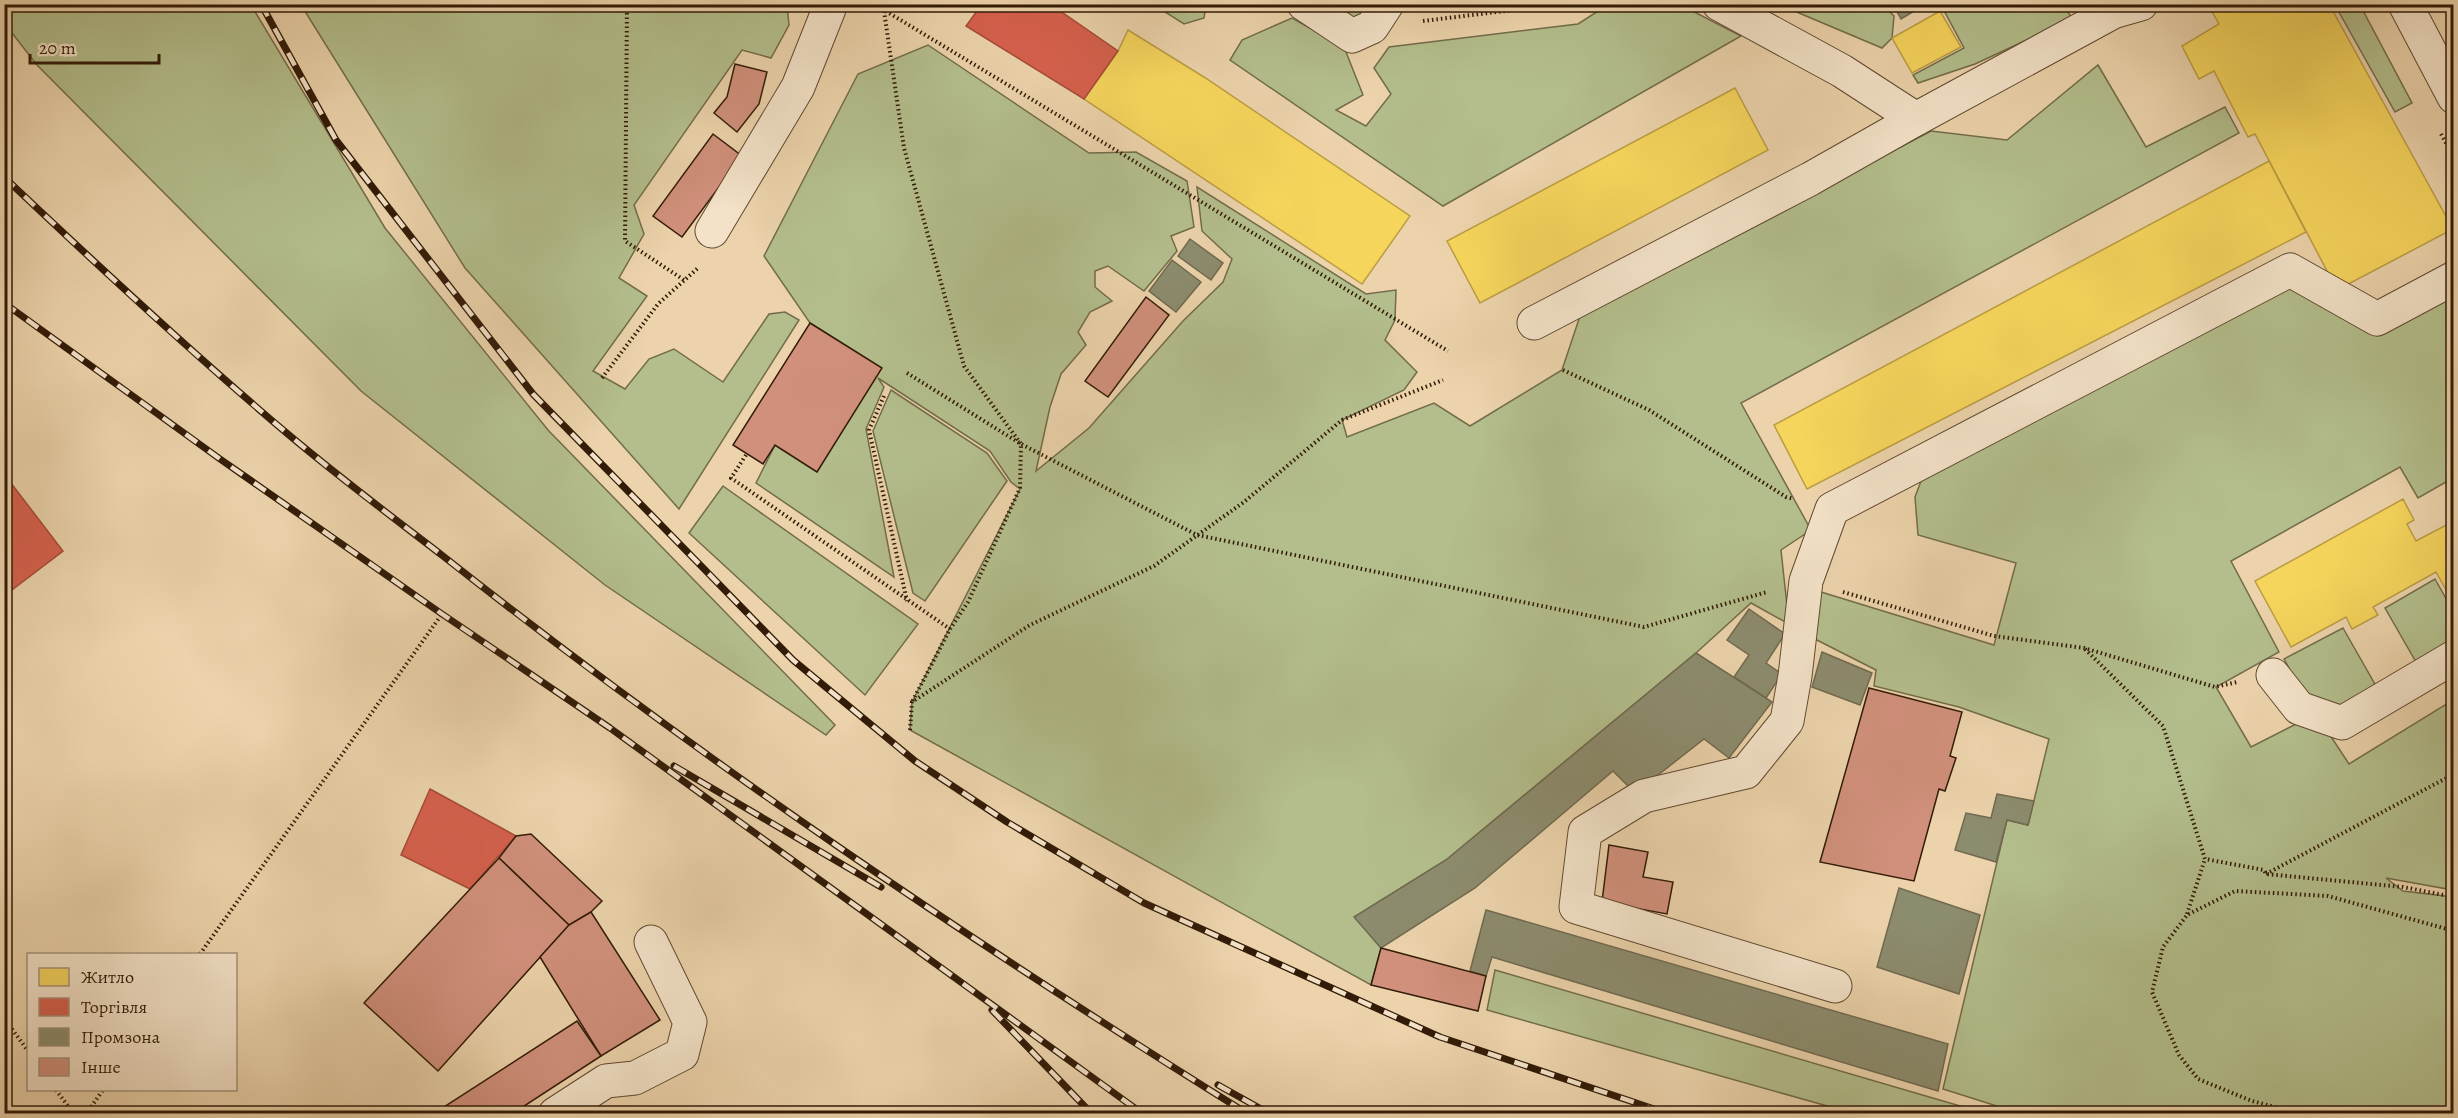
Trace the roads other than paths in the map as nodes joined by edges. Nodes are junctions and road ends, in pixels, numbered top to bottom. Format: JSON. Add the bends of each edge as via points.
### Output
{"nodes":[{"id":1,"x":829,"y":4,"type":"edge"},
{"id":2,"x":1304,"y":4,"type":"edge"},
{"id":3,"x":1719,"y":4,"type":"edge"},
{"id":4,"x":2405,"y":4,"type":"edge"},
{"id":5,"x":2121,"y":7,"type":"edge"},
{"id":6,"x":1380,"y":16,"type":"edge"},
{"id":7,"x":2443,"y":52,"type":"edge"},
{"id":8,"x":2454,"y":97,"type":"edge"},
{"id":9,"x":1916,"y":119,"type":"junction"},
{"id":10,"x":712,"y":231,"type":"dead end"},
{"id":11,"x":2454,"y":278,"type":"edge"},
{"id":12,"x":1534,"y":323,"type":"dead end"},
{"id":13,"x":2454,"y":657,"type":"edge"},
{"id":14,"x":2273,"y":675,"type":"road end"},
{"id":15,"x":651,"y":942,"type":"dead end"},
{"id":16,"x":1835,"y":986,"type":"dead end"},
{"id":17,"x":555,"y":1113,"type":"edge"}],
"edges":[{"from":1,"to":10,"type":"street","via":[[798,87]]},
{"from":2,"to":6,"type":"street","via":[[1352,36]]},
{"from":3,"to":9,"type":"street","via":[[1842,71]]},
{"from":4,"to":7,"type":"street"},
{"from":5,"to":9,"type":"street"},
{"from":7,"to":8,"type":"street"},
{"from":9,"to":12,"type":"street"},
{"from":11,"to":16,"type":"street","via":[[2377,319],[2290,270],[1832,509],[1806,581],[1787,721],[1746,772],[1644,796],[1585,832],[1576,907]]},
{"from":13,"to":14,"type":"street","via":[[2342,723],[2299,708]]},
{"from":15,"to":17,"type":"street","via":[[690,1022],[682,1054],[635,1078],[606,1081]]}]}
